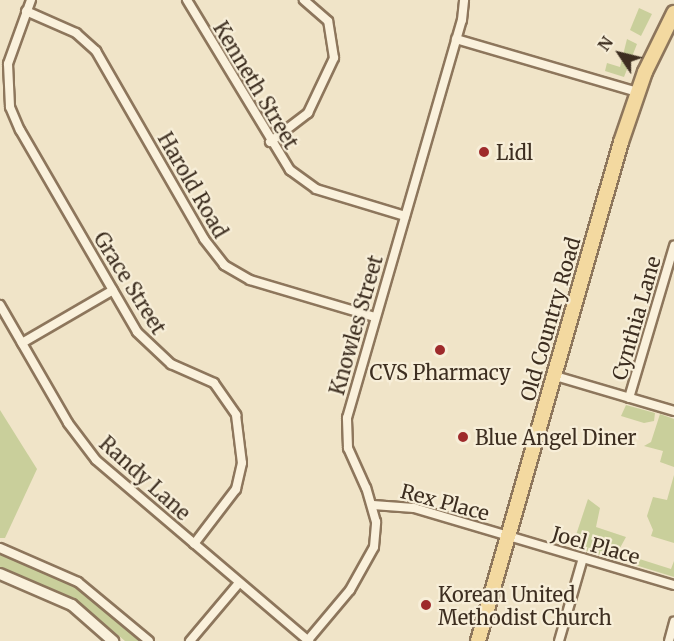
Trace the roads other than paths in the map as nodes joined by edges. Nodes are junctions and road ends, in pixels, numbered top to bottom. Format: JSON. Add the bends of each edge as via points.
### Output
{"nodes":[{"id":1,"x":30,"y":0,"type":"edge"},
{"id":2,"x":304,"y":0,"type":"edge"},
{"id":3,"x":464,"y":0,"type":"edge"},
{"id":4,"x":190,"y":1,"type":"edge"},
{"id":5,"x":26,"y":11,"type":"junction"},
{"id":6,"x":674,"y":13,"type":"edge"},
{"id":7,"x":456,"y":39,"type":"junction"},
{"id":8,"x":638,"y":92,"type":"junction"},
{"id":9,"x":270,"y":142,"type":"junction"},
{"id":10,"x":405,"y":216,"type":"junction"},
{"id":11,"x":674,"y":246,"type":"edge"},
{"id":12,"x":113,"y":290,"type":"junction"},
{"id":13,"x":0,"y":306,"type":"edge"},
{"id":14,"x":375,"y":317,"type":"junction"},
{"id":15,"x":22,"y":343,"type":"junction"},
{"id":16,"x":552,"y":375,"type":"junction"},
{"id":17,"x":629,"y":398,"type":"junction"},
{"id":18,"x":674,"y":411,"type":"edge"},
{"id":19,"x":373,"y":504,"type":"junction"},
{"id":20,"x":509,"y":537,"type":"junction"},
{"id":21,"x":194,"y":544,"type":"junction"},
{"id":22,"x":0,"y":548,"type":"edge"},
{"id":23,"x":583,"y":558,"type":"junction"},
{"id":24,"x":0,"y":574,"type":"edge"},
{"id":25,"x":239,"y":583,"type":"junction"},
{"id":26,"x":674,"y":585,"type":"edge"},
{"id":27,"x":674,"y":622,"type":"edge"},
{"id":28,"x":113,"y":641,"type":"edge"},
{"id":29,"x":149,"y":641,"type":"edge"},
{"id":30,"x":190,"y":641,"type":"edge"},
{"id":31,"x":308,"y":641,"type":"edge"},
{"id":32,"x":478,"y":641,"type":"edge"},
{"id":33,"x":559,"y":641,"type":"edge"},
{"id":34,"x":669,"y":641,"type":"edge"}],
"edges":[{"from":1,"to":5,"type":"street","name":"Grace Street"},
{"from":2,"to":9,"type":"street","via":[[328,21],[334,58],[308,113]]},
{"from":3,"to":7,"type":"street","name":"Knowles Street"},
{"from":4,"to":9,"type":"street","name":"Kenneth Street"},
{"from":5,"to":12,"type":"street","name":"Grace Street","via":[[8,64],[10,107]]},
{"from":5,"to":14,"type":"street","name":"Harold Road","via":[[76,33],[96,51],[204,239],[224,265],[250,280]]},
{"from":6,"to":8,"type":"main road","name":"Old Country Road"},
{"from":7,"to":8,"type":"street"},
{"from":7,"to":10,"type":"street","name":"Knowles Street"},
{"from":8,"to":16,"type":"main road","name":"Old Country Road"},
{"from":9,"to":10,"type":"street","name":"Kenneth Street","via":[[290,170],[316,189]]},
{"from":10,"to":14,"type":"street","name":"Knowles Street"},
{"from":11,"to":17,"type":"street","name":"Cynthia Lane"},
{"from":12,"to":15,"type":"street"},
{"from":12,"to":21,"type":"street","name":"Grace Street","via":[[150,347],[171,364],[214,383],[236,415],[242,463],[236,489]]},
{"from":13,"to":15,"type":"street","name":"Randy Lane"},
{"from":14,"to":19,"type":"street","name":"Knowles Street","via":[[346,433],[352,462]]},
{"from":15,"to":21,"type":"street","name":"Randy Lane","via":[[68,423],[96,459]]},
{"from":16,"to":17,"type":"street"},
{"from":16,"to":20,"type":"main road","name":"Old Country Road"},
{"from":17,"to":18,"type":"street"},
{"from":19,"to":20,"type":"street","name":"Rex Place","via":[[414,508]]},
{"from":19,"to":31,"type":"street","name":"Knowles Street","via":[[376,522],[366,566]]},
{"from":20,"to":23,"type":"street","name":"Joel Place"},
{"from":20,"to":32,"type":"main road","name":"Old Country Road"},
{"from":21,"to":25,"type":"street","name":"Randy Lane"},
{"from":22,"to":29,"type":"street","via":[[78,582]]},
{"from":23,"to":26,"type":"street","name":"Joel Place"},
{"from":23,"to":33,"type":"street"},
{"from":24,"to":28,"type":"street","via":[[72,605]]},
{"from":25,"to":30,"type":"street"},
{"from":25,"to":31,"type":"street","name":"Randy Lane"},
{"from":27,"to":34,"type":"street"}]}
